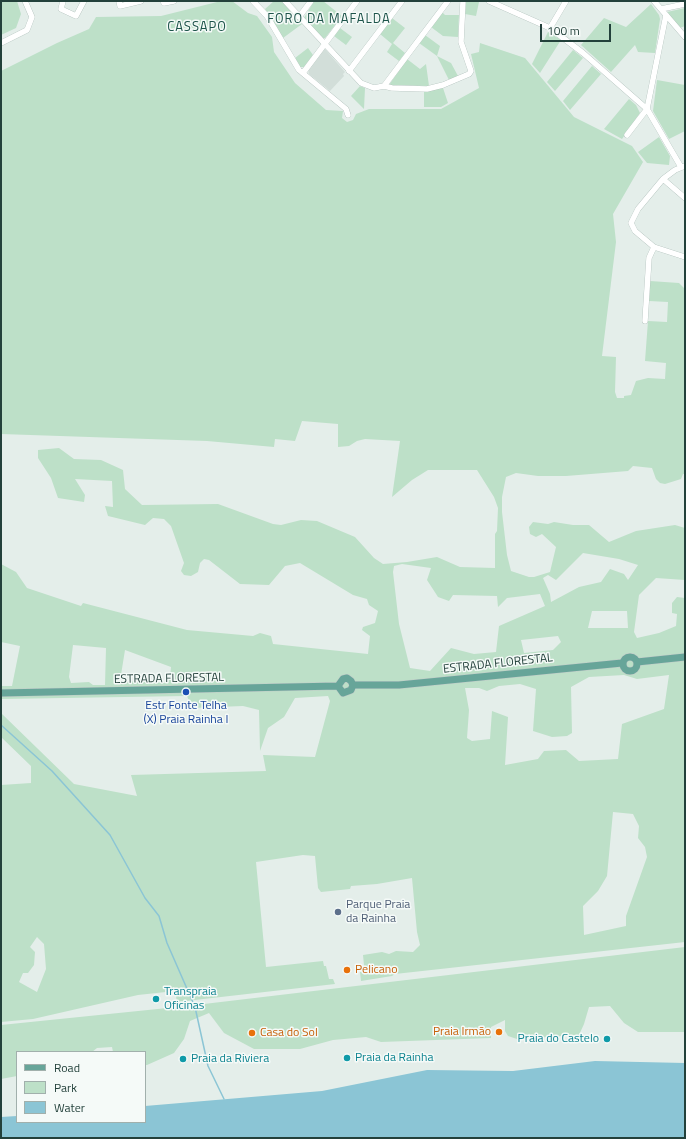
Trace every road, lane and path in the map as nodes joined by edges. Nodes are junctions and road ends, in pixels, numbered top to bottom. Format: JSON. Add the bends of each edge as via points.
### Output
{"nodes":[{"id":1,"x":25,"y":1,"type":"edge"},
{"id":2,"x":63,"y":1,"type":"edge"},
{"id":3,"x":84,"y":1,"type":"edge"},
{"id":4,"x":119,"y":1,"type":"edge"},
{"id":5,"x":140,"y":1,"type":"edge"},
{"id":6,"x":163,"y":1,"type":"edge"},
{"id":7,"x":174,"y":1,"type":"edge"},
{"id":8,"x":254,"y":1,"type":"edge"},
{"id":9,"x":285,"y":1,"type":"edge"},
{"id":10,"x":311,"y":1,"type":"edge"},
{"id":11,"x":357,"y":1,"type":"edge"},
{"id":12,"x":402,"y":1,"type":"edge"},
{"id":13,"x":448,"y":1,"type":"edge"},
{"id":14,"x":463,"y":1,"type":"edge"},
{"id":15,"x":489,"y":1,"type":"edge"},
{"id":16,"x":566,"y":1,"type":"edge"},
{"id":17,"x":654,"y":1,"type":"edge"},
{"id":18,"x":685,"y":4,"type":"edge"},
{"id":19,"x":661,"y":9,"type":"junction"},
{"id":20,"x":666,"y":15,"type":"junction"},
{"id":21,"x":299,"y":17,"type":"junction"},
{"id":22,"x":550,"y":28,"type":"junction"},
{"id":23,"x":685,"y":37,"type":"edge"},
{"id":24,"x":1,"y":44,"type":"edge"},
{"id":25,"x":324,"y":44,"type":"junction"},
{"id":26,"x":349,"y":71,"type":"junction"},
{"id":27,"x":303,"y":73,"type":"junction"},
{"id":28,"x":384,"y":86,"type":"junction"},
{"id":29,"x":647,"y":109,"type":"junction"},
{"id":30,"x":348,"y":115,"type":"dead end"},
{"id":31,"x":627,"y":135,"type":"dead end"},
{"id":32,"x":683,"y":166,"type":"edge"},
{"id":33,"x":663,"y":179,"type":"junction"},
{"id":34,"x":685,"y":198,"type":"edge"},
{"id":35,"x":654,"y":247,"type":"junction"},
{"id":36,"x":685,"y":257,"type":"edge"},
{"id":37,"x":645,"y":321,"type":"dead end"},
{"id":38,"x":685,"y":657,"type":"edge"},
{"id":39,"x":637,"y":662,"type":"junction"},
{"id":40,"x":622,"y":663,"type":"junction"},
{"id":41,"x":1,"y":693,"type":"edge"}],
"edges":[{"from":1,"to":24,"type":"street","via":[[32,17],[27,30]]},
{"from":2,"to":3,"type":"street","via":[[61,10],[76,16]]},
{"from":4,"to":5,"type":"street","via":[[120,6]]},
{"from":6,"to":7,"type":"street"},
{"from":8,"to":27,"type":"street","via":[[267,16]]},
{"from":9,"to":21,"type":"street"},
{"from":10,"to":21,"type":"street"},
{"from":11,"to":25,"type":"street"},
{"from":12,"to":26,"type":"street"},
{"from":13,"to":28,"type":"street"},
{"from":14,"to":28,"type":"street","via":[[461,38],[470,69],[469,74],[432,88]]},
{"from":15,"to":22,"type":"street"},
{"from":16,"to":22,"type":"street"},
{"from":17,"to":19,"type":"street"},
{"from":18,"to":19,"type":"street"},
{"from":19,"to":20,"type":"street"},
{"from":20,"to":23,"type":"street"},
{"from":20,"to":29,"type":"street"},
{"from":21,"to":25,"type":"street"},
{"from":22,"to":29,"type":"street"},
{"from":25,"to":26,"type":"street"},
{"from":25,"to":27,"type":"street"},
{"from":26,"to":28,"type":"street","via":[[364,85],[374,88]]},
{"from":27,"to":30,"type":"street","via":[[346,109]]},
{"from":29,"to":31,"type":"street"},
{"from":29,"to":32,"type":"street"},
{"from":32,"to":33,"type":"street"},
{"from":33,"to":34,"type":"street"},
{"from":33,"to":35,"type":"street","via":[[638,209],[631,223],[635,231]]},
{"from":35,"to":36,"type":"street"},
{"from":35,"to":37,"type":"street","via":[[649,258]]},
{"from":38,"to":39,"type":"main road"},
{"from":39,"to":40,"type":"main road","via":[[630,657]]},
{"from":39,"to":40,"type":"main road","via":[[636,668],[629,672]]},
{"from":40,"to":41,"type":"main road","name":"ESTRADA FLORESTAL","via":[[399,685],[353,685],[351,690],[343,693],[338,686]]}]}
